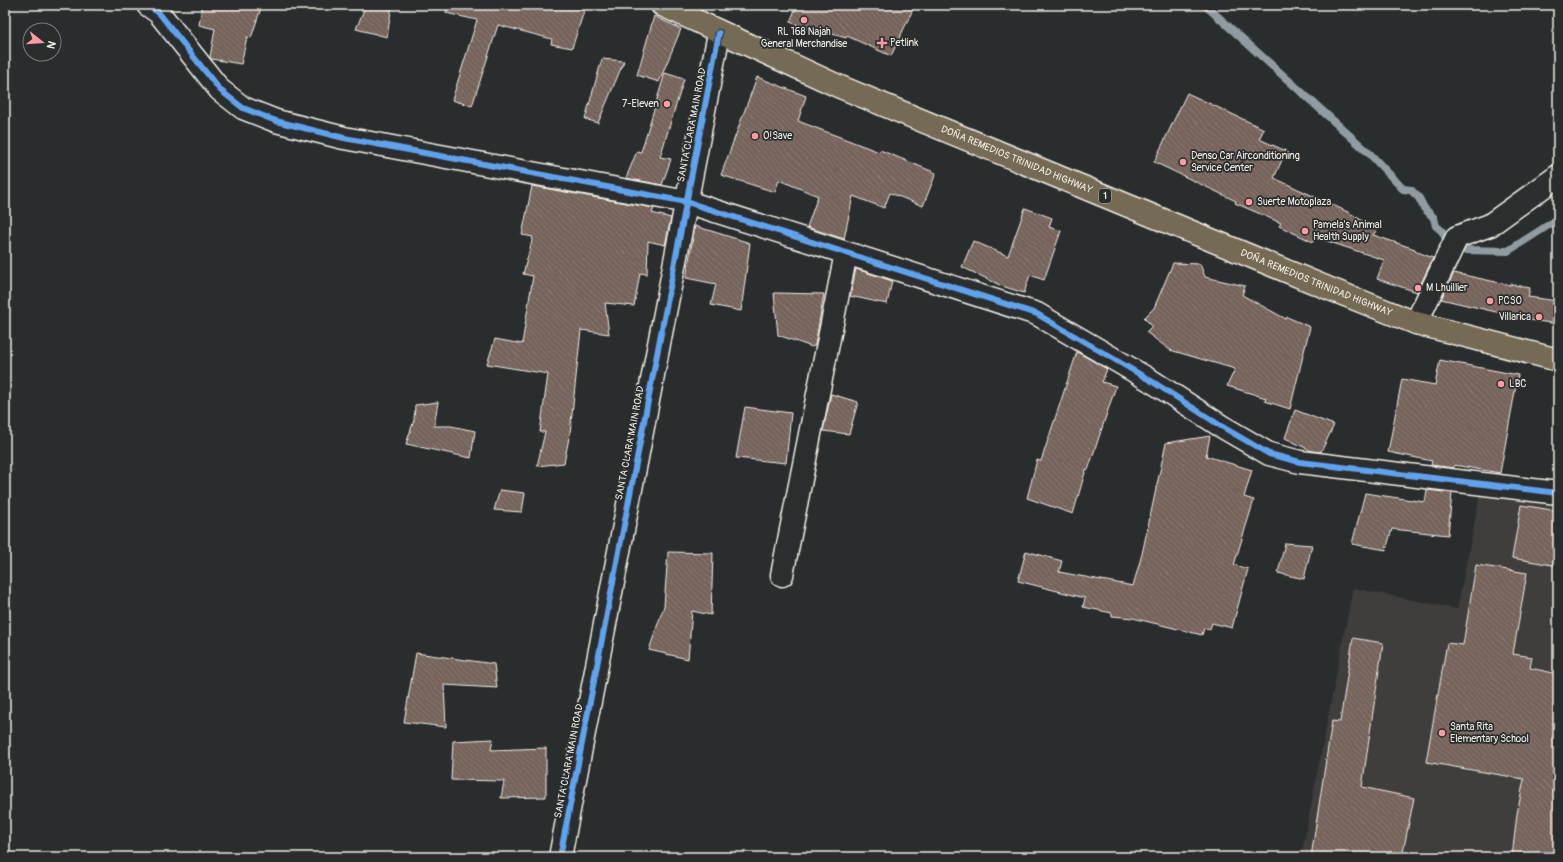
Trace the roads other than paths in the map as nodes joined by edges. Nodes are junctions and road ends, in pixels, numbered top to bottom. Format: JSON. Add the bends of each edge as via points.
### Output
{"nodes":[{"id":1,"x":148,"y":5,"type":"edge"},
{"id":2,"x":662,"y":5,"type":"edge"},
{"id":3,"x":719,"y":33,"type":"junction"},
{"id":4,"x":1558,"y":176,"type":"edge"},
{"id":5,"x":687,"y":202,"type":"junction"},
{"id":6,"x":846,"y":253,"type":"junction"},
{"id":7,"x":1416,"y":323,"type":"junction"},
{"id":8,"x":1558,"y":360,"type":"edge"},
{"id":9,"x":1558,"y":493,"type":"edge"},
{"id":10,"x":782,"y":575,"type":"dead end"},
{"id":11,"x":560,"y":857,"type":"edge"}],
"edges":[{"from":1,"to":5,"type":"street","via":[[159,13],[220,90],[243,108],[276,121],[344,138]]},
{"from":2,"to":3,"type":"highway","name":"DOÑA REMEDIOS TRINIDAD HIGHWAY","number":"1"},
{"from":3,"to":5,"type":"street","name":"SANTA CLARA MAIN ROAD"},
{"from":3,"to":7,"type":"highway","name":"DOÑA REMEDIOS TRINIDAD HIGHWAY","number":"1","via":[[838,86]]},
{"from":4,"to":7,"type":"street","via":[[1490,225],[1457,237]]},
{"from":5,"to":6,"type":"street"},
{"from":5,"to":11,"type":"street","name":"SANTA CLARA MAIN ROAD"},
{"from":6,"to":9,"type":"street","via":[[1037,314],[1269,454],[1300,462]]},
{"from":6,"to":10,"type":"street"},
{"from":7,"to":8,"type":"highway","name":"DOÑA REMEDIOS TRINIDAD HIGHWAY","number":"1"}]}
